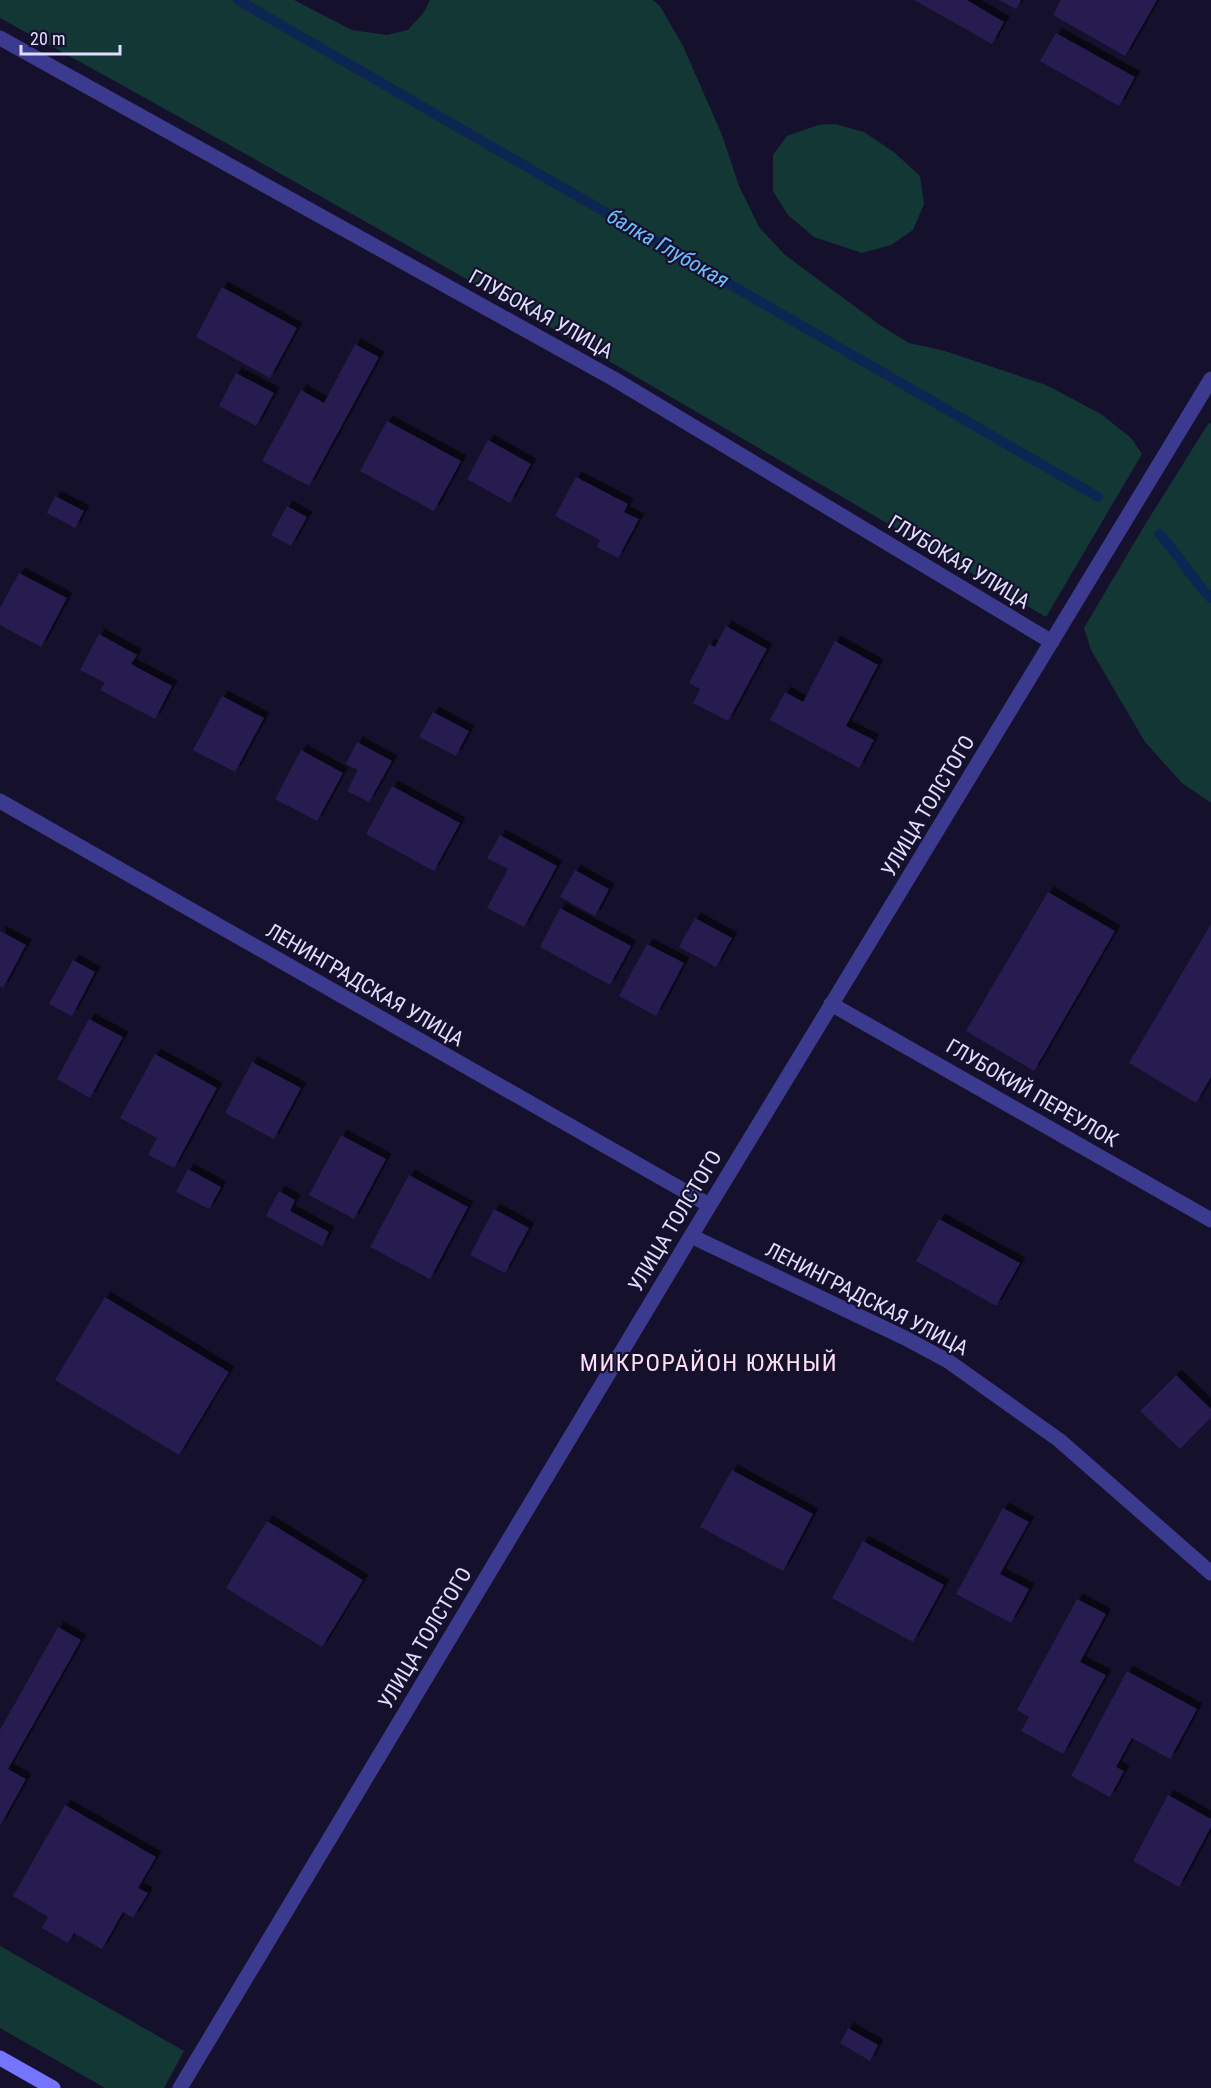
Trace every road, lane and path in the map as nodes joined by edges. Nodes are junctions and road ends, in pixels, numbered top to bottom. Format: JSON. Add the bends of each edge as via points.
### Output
{"nodes":[{"id":1,"x":0,"y":38,"type":"edge"},
{"id":2,"x":1211,"y":379,"type":"edge"},
{"id":3,"x":1052,"y":642,"type":"junction"},
{"id":4,"x":0,"y":801,"type":"edge"},
{"id":5,"x":831,"y":1004,"type":"junction"},
{"id":6,"x":709,"y":1205,"type":"junction"},
{"id":7,"x":1211,"y":1220,"type":"edge"},
{"id":8,"x":691,"y":1236,"type":"junction"},
{"id":9,"x":1211,"y":1573,"type":"edge"},
{"id":10,"x":0,"y":2058,"type":"edge"},
{"id":11,"x":53,"y":2088,"type":"edge"},
{"id":12,"x":180,"y":2088,"type":"edge"}],
"edges":[{"from":1,"to":3,"type":"street","name":"ГЛУБОКАЯ УЛИЦА","via":[[614,379]]},
{"from":2,"to":3,"type":"street","name":"УЛИЦА ТОЛСТОГО"},
{"from":3,"to":5,"type":"street","name":"УЛИЦА ТОЛСТОГО"},
{"from":4,"to":6,"type":"street","name":"ЛЕНИНГРАДСКАЯ УЛИЦА"},
{"from":5,"to":6,"type":"street","name":"УЛИЦА ТОЛСТОГО"},
{"from":5,"to":7,"type":"street","name":"ГЛУБОКИЙ ПЕРЕУЛОК"},
{"from":6,"to":8,"type":"street","name":"УЛИЦА ТОЛСТОГО"},
{"from":8,"to":9,"type":"street","name":"ЛЕНИНГРАДСКАЯ УЛИЦА","via":[[948,1360],[1059,1440]]},
{"from":8,"to":12,"type":"street","name":"УЛИЦА ТОЛСТОГО"},
{"from":10,"to":11,"type":"main road"}]}
